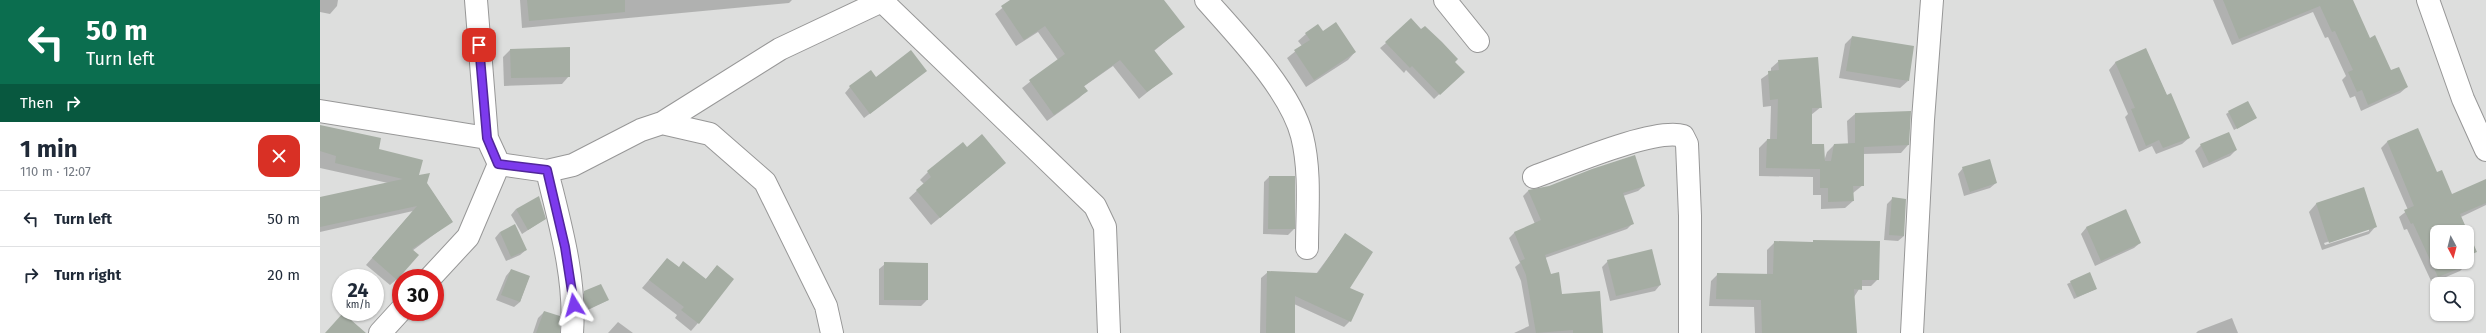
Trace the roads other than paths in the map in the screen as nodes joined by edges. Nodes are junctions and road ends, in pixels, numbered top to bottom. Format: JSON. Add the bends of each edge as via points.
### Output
{"nodes":[{"id":1,"x":476,"y":0,"type":"edge"},
{"id":2,"x":883,"y":0,"type":"edge"},
{"id":3,"x":1206,"y":0,"type":"edge"},
{"id":4,"x":1445,"y":0,"type":"edge"},
{"id":5,"x":1932,"y":0,"type":"edge"},
{"id":6,"x":2428,"y":0,"type":"edge"},
{"id":7,"x":1478,"y":41,"type":"dead end"},
{"id":8,"x":320,"y":111,"type":"edge"},
{"id":9,"x":662,"y":123,"type":"junction"},
{"id":10,"x":487,"y":138,"type":"junction"},
{"id":11,"x":2486,"y":150,"type":"edge"},
{"id":12,"x":498,"y":164,"type":"junction"},
{"id":13,"x":547,"y":170,"type":"junction"},
{"id":14,"x":1534,"y":177,"type":"dead end"},
{"id":15,"x":1307,"y":248,"type":"dead end"},
{"id":16,"x":438,"y":269,"type":"edge"},
{"id":17,"x":392,"y":320,"type":"edge"},
{"id":18,"x":380,"y":333,"type":"edge"},
{"id":19,"x":572,"y":333,"type":"edge"},
{"id":20,"x":832,"y":333,"type":"edge"},
{"id":21,"x":1109,"y":333,"type":"edge"},
{"id":22,"x":1690,"y":333,"type":"edge"},
{"id":23,"x":1912,"y":333,"type":"edge"}],
"edges":[{"from":1,"to":10,"type":"street"},
{"from":2,"to":9,"type":"street","via":[[780,49]]},
{"from":2,"to":21,"type":"street","via":[[1095,206],[1105,227]]},
{"from":3,"to":15,"type":"street","via":[[1258,60],[1288,103],[1302,135],[1307,176]]},
{"from":4,"to":7,"type":"street"},
{"from":5,"to":23,"type":"street"},
{"from":6,"to":11,"type":"street","via":[[2463,99]]},
{"from":8,"to":10,"type":"street"},
{"from":9,"to":13,"type":"street","via":[[641,130],[573,165]]},
{"from":9,"to":20,"type":"street","via":[[710,134],[765,182],[826,306]]},
{"from":10,"to":12,"type":"street"},
{"from":12,"to":13,"type":"street"},
{"from":12,"to":16,"type":"street","via":[[468,236]]},
{"from":13,"to":19,"type":"street","via":[[565,247],[574,305]]},
{"from":14,"to":22,"type":"street","via":[[1645,138],[1676,133],[1683,136],[1687,144],[1690,216]]},
{"from":17,"to":18,"type":"street"}]}
